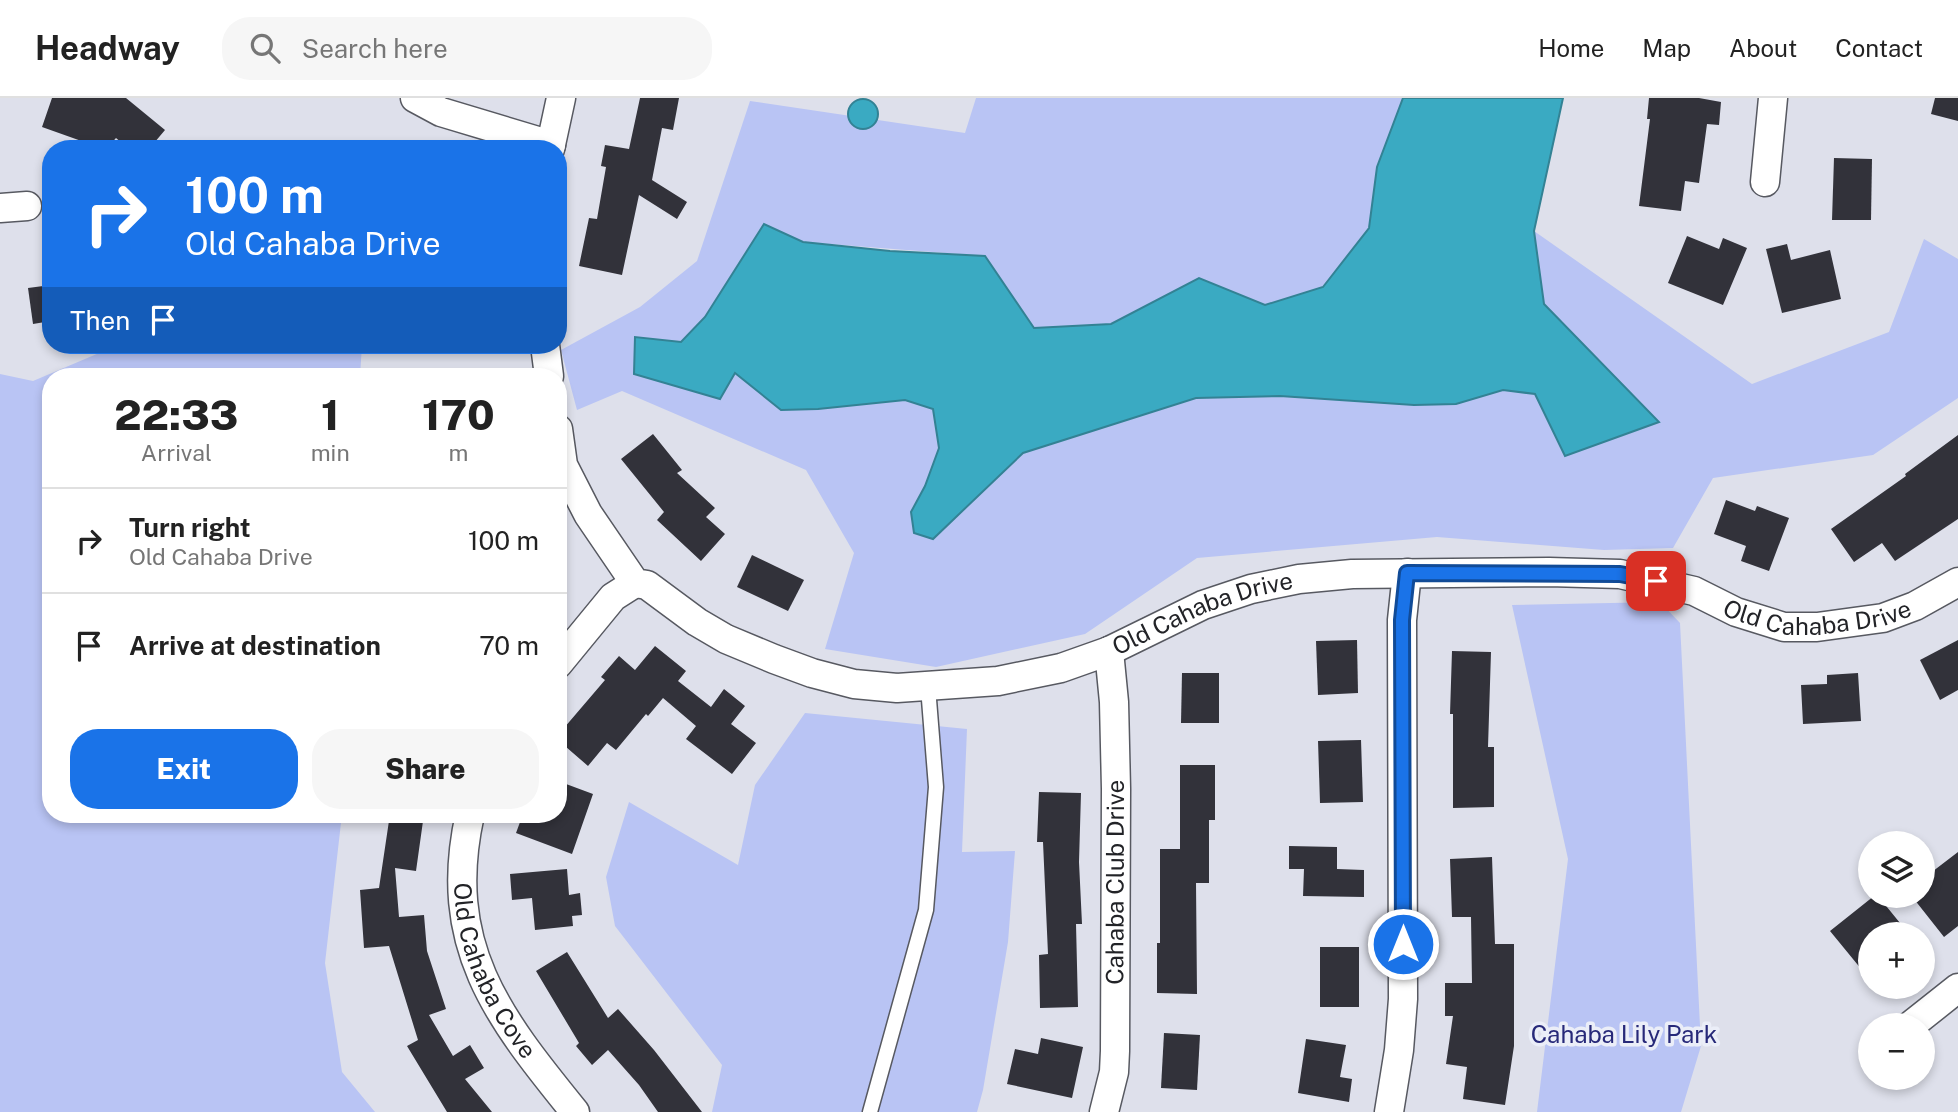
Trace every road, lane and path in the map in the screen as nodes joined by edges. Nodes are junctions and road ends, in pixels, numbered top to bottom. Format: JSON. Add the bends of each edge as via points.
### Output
{"nodes":[{"id":1,"x":415,"y":98,"type":"edge"},
{"id":2,"x":561,"y":98,"type":"edge"},
{"id":3,"x":1773,"y":98,"type":"edge"},
{"id":4,"x":528,"y":140,"type":"edge"},
{"id":5,"x":552,"y":140,"type":"edge"},
{"id":6,"x":1765,"y":182,"type":"dead end"},
{"id":7,"x":567,"y":473,"type":"edge"},
{"id":8,"x":1407,"y":573,"type":"junction"},
{"id":9,"x":1958,"y":582,"type":"edge"},
{"id":10,"x":635,"y":583,"type":"junction"},
{"id":11,"x":1109,"y":651,"type":"junction"},
{"id":12,"x":567,"y":652,"type":"edge"},
{"id":13,"x":928,"y":687,"type":"junction"},
{"id":14,"x":469,"y":823,"type":"edge"},
{"id":15,"x":1958,"y":988,"type":"edge"},
{"id":16,"x":1926,"y":1013,"type":"edge"},
{"id":17,"x":575,"y":1112,"type":"edge"},
{"id":18,"x":870,"y":1112,"type":"edge"},
{"id":19,"x":1104,"y":1112,"type":"edge"},
{"id":20,"x":1389,"y":1112,"type":"edge"}],
"edges":[{"from":1,"to":4,"type":"street","via":[[440,112]]},
{"from":2,"to":5,"type":"street"},
{"from":3,"to":6,"type":"street"},
{"from":7,"to":10,"type":"street","name":"Old Cahaba Drive","via":[[588,514]]},
{"from":8,"to":9,"type":"street","name":"Old Cahaba Drive","via":[[1620,574],[1694,592],[1736,612],[1784,626],[1816,627],[1883,618]]},
{"from":8,"to":11,"type":"street","name":"Old Cahaba Drive","via":[[1352,573],[1251,589],[1203,605]]},
{"from":8,"to":20,"type":"street","via":[[1402,620],[1403,999]]},
{"from":10,"to":12,"type":"street","via":[[600,609]]},
{"from":10,"to":13,"type":"street","name":"Old Cahaba Drive","via":[[647,585],[726,639],[812,673],[854,684]]},
{"from":11,"to":13,"type":"street","name":"Old Cahaba Drive","via":[[1061,668],[998,681]]},
{"from":11,"to":19,"type":"street","name":"Cahaba Club Drive","via":[[1116,789],[1115,1051]]},
{"from":13,"to":18,"type":"lane","via":[[936,788],[926,910]]},
{"from":14,"to":17,"type":"street","name":"Old Cahaba Cove","via":[[463,893],[468,934],[480,974],[511,1030]]},
{"from":15,"to":16,"type":"street"}]}
